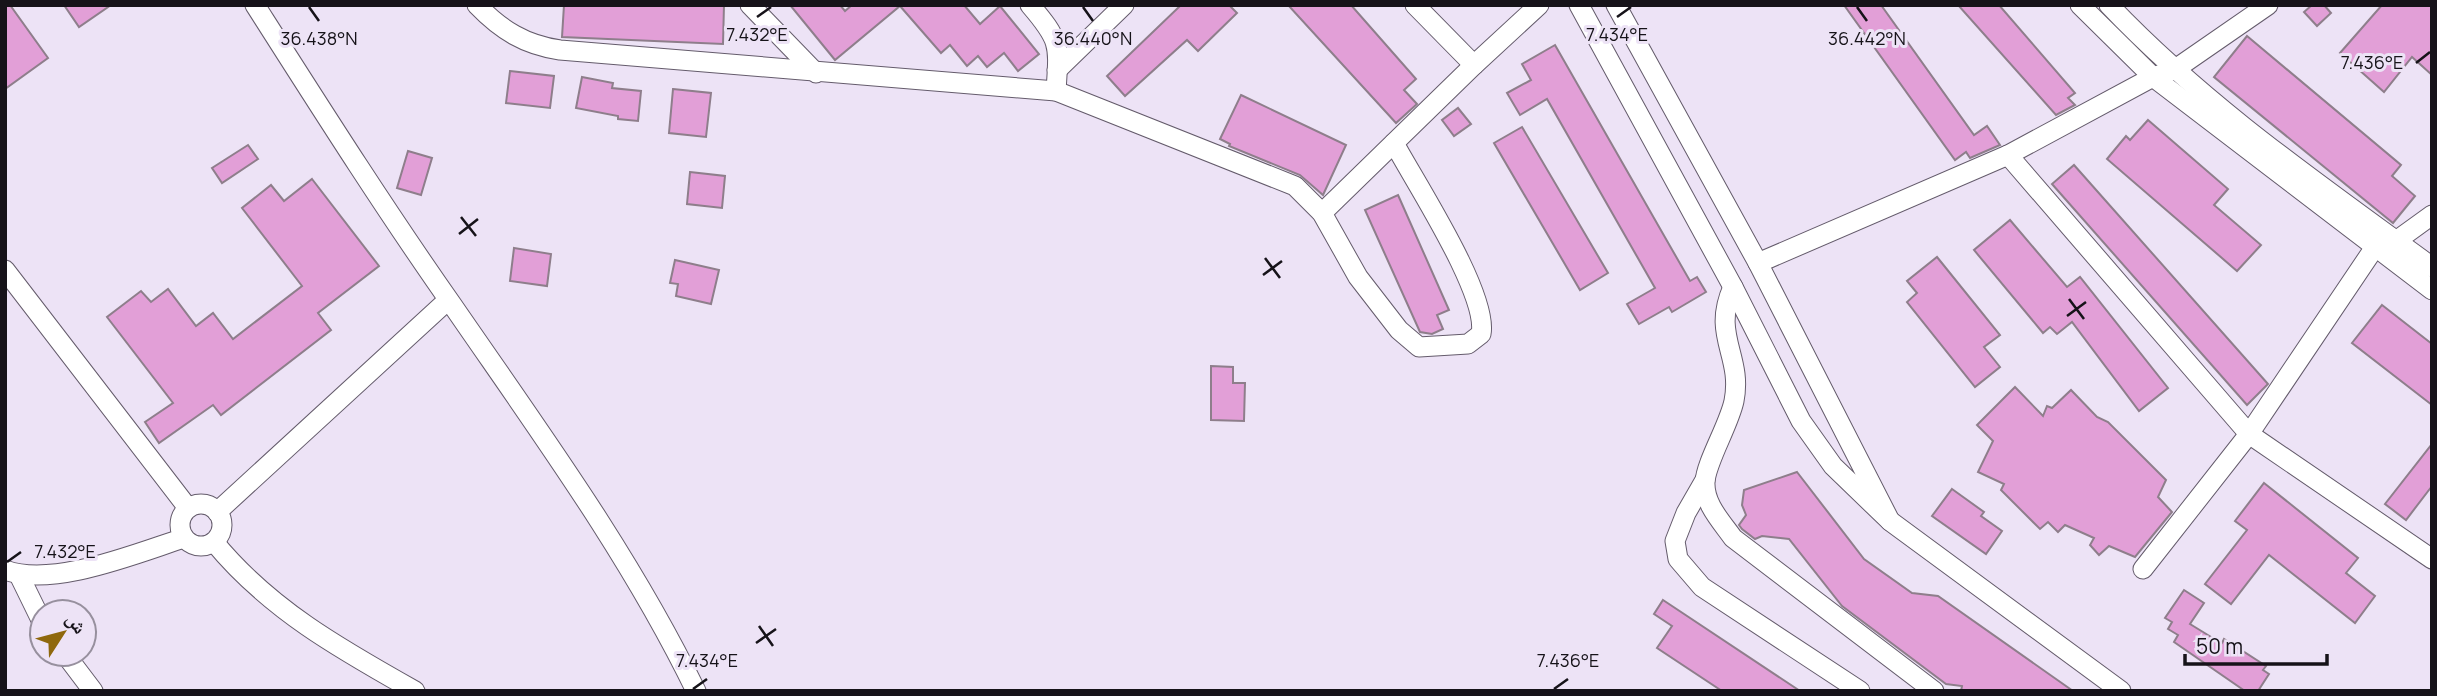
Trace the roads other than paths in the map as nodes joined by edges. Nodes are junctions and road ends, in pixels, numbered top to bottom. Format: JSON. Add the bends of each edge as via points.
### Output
{"nodes":[{"id":1,"x":256,"y":5,"type":"edge"},
{"id":2,"x":477,"y":5,"type":"edge"},
{"id":3,"x":750,"y":5,"type":"edge"},
{"id":4,"x":1030,"y":5,"type":"edge"},
{"id":5,"x":1124,"y":5,"type":"edge"},
{"id":6,"x":1415,"y":5,"type":"edge"},
{"id":7,"x":1539,"y":5,"type":"edge"},
{"id":8,"x":1579,"y":5,"type":"edge"},
{"id":9,"x":1616,"y":5,"type":"edge"},
{"id":10,"x":2080,"y":5,"type":"edge"},
{"id":11,"x":2109,"y":5,"type":"edge"},
{"id":12,"x":2268,"y":5,"type":"edge"},
{"id":13,"x":1474,"y":65,"type":"junction"},
{"id":14,"x":1057,"y":70,"type":"junction"},
{"id":15,"x":2174,"y":70,"type":"junction"},
{"id":16,"x":816,"y":73,"type":"junction"},
{"id":17,"x":2154,"y":77,"type":"junction"},
{"id":18,"x":1056,"y":91,"type":"junction"},
{"id":19,"x":1394,"y":143,"type":"junction"},
{"id":20,"x":2008,"y":155,"type":"junction"},
{"id":21,"x":1322,"y":214,"type":"junction"},
{"id":22,"x":2432,"y":215,"type":"edge"},
{"id":23,"x":2396,"y":241,"type":"junction"},
{"id":24,"x":2375,"y":247,"type":"junction"},
{"id":25,"x":1758,"y":263,"type":"junction"},
{"id":26,"x":2432,"y":267,"type":"edge"},
{"id":27,"x":5,"y":270,"type":"edge"},
{"id":28,"x":1733,"y":287,"type":"junction"},
{"id":29,"x":2432,"y":290,"type":"edge"},
{"id":30,"x":448,"y":300,"type":"junction"},
{"id":31,"x":2249,"y":434,"type":"junction"},
{"id":32,"x":1705,"y":480,"type":"junction"},
{"id":33,"x":188,"y":508,"type":"junction"},
{"id":34,"x":217,"y":512,"type":"junction"},
{"id":35,"x":1890,"y":521,"type":"junction"},
{"id":36,"x":184,"y":538,"type":"junction"},
{"id":37,"x":214,"y":542,"type":"junction"},
{"id":38,"x":2432,"y":559,"type":"edge"},
{"id":39,"x":2143,"y":569,"type":"dead end"},
{"id":40,"x":12,"y":572,"type":"edge"},
{"id":41,"x":28,"y":599,"type":"edge"},
{"id":42,"x":76,"y":668,"type":"edge"},
{"id":43,"x":93,"y":691,"type":"edge"},
{"id":44,"x":415,"y":691,"type":"edge"},
{"id":45,"x":696,"y":691,"type":"edge"},
{"id":46,"x":1860,"y":691,"type":"edge"},
{"id":47,"x":1934,"y":691,"type":"edge"},
{"id":48,"x":2121,"y":691,"type":"edge"}],
"edges":[{"from":1,"to":30,"type":"street"},
{"from":2,"to":16,"type":"street","via":[[505,31],[546,48]]},
{"from":3,"to":16,"type":"street"},
{"from":4,"to":14,"type":"street","via":[[1052,30]]},
{"from":5,"to":14,"type":"street"},
{"from":6,"to":13,"type":"street"},
{"from":7,"to":13,"type":"street"},
{"from":8,"to":28,"type":"street"},
{"from":9,"to":25,"type":"street"},
{"from":10,"to":17,"type":"street"},
{"from":11,"to":15,"type":"street"},
{"from":12,"to":15,"type":"street"},
{"from":13,"to":19,"type":"street"},
{"from":14,"to":18,"type":"street"},
{"from":15,"to":17,"type":"street"},
{"from":15,"to":23,"type":"street"},
{"from":16,"to":18,"type":"street"},
{"from":17,"to":20,"type":"street"},
{"from":17,"to":24,"type":"street"},
{"from":18,"to":21,"type":"street","via":[[1295,186]]},
{"from":19,"to":21,"type":"street"},
{"from":19,"to":21,"type":"street","via":[[1473,290],[1483,322],[1481,334],[1468,344],[1419,347],[1399,330],[1358,277]]},
{"from":20,"to":25,"type":"street"},
{"from":20,"to":31,"type":"street"},
{"from":22,"to":23,"type":"street"},
{"from":23,"to":26,"type":"street"},
{"from":24,"to":29,"type":"street"},
{"from":24,"to":31,"type":"street"},
{"from":25,"to":35,"type":"street"},
{"from":27,"to":33,"type":"street"},
{"from":28,"to":32,"type":"street","via":[[1723,308],[1724,333],[1736,375],[1734,400]]},
{"from":28,"to":35,"type":"street","via":[[1801,421],[1833,466]]},
{"from":30,"to":34,"type":"street"},
{"from":30,"to":45,"type":"street","via":[[604,528],[674,644]]},
{"from":31,"to":38,"type":"street"},
{"from":31,"to":39,"type":"street"},
{"from":32,"to":46,"type":"street","via":[[1675,541],[1678,559],[1702,587]]},
{"from":32,"to":47,"type":"street","via":[[1709,504],[1732,538]]},
{"from":33,"to":34,"type":"street","via":[[203,504]]},
{"from":33,"to":36,"type":"street","via":[[180,522]]},
{"from":34,"to":37,"type":"street","via":[[221,528]]},
{"from":35,"to":48,"type":"street"},
{"from":36,"to":37,"type":"street","via":[[198,546]]},
{"from":36,"to":40,"type":"street","via":[[52,574]]},
{"from":37,"to":44,"type":"street","via":[[248,582],[323,640]]},
{"from":40,"to":41,"type":"street"},
{"from":42,"to":43,"type":"street"}]}
